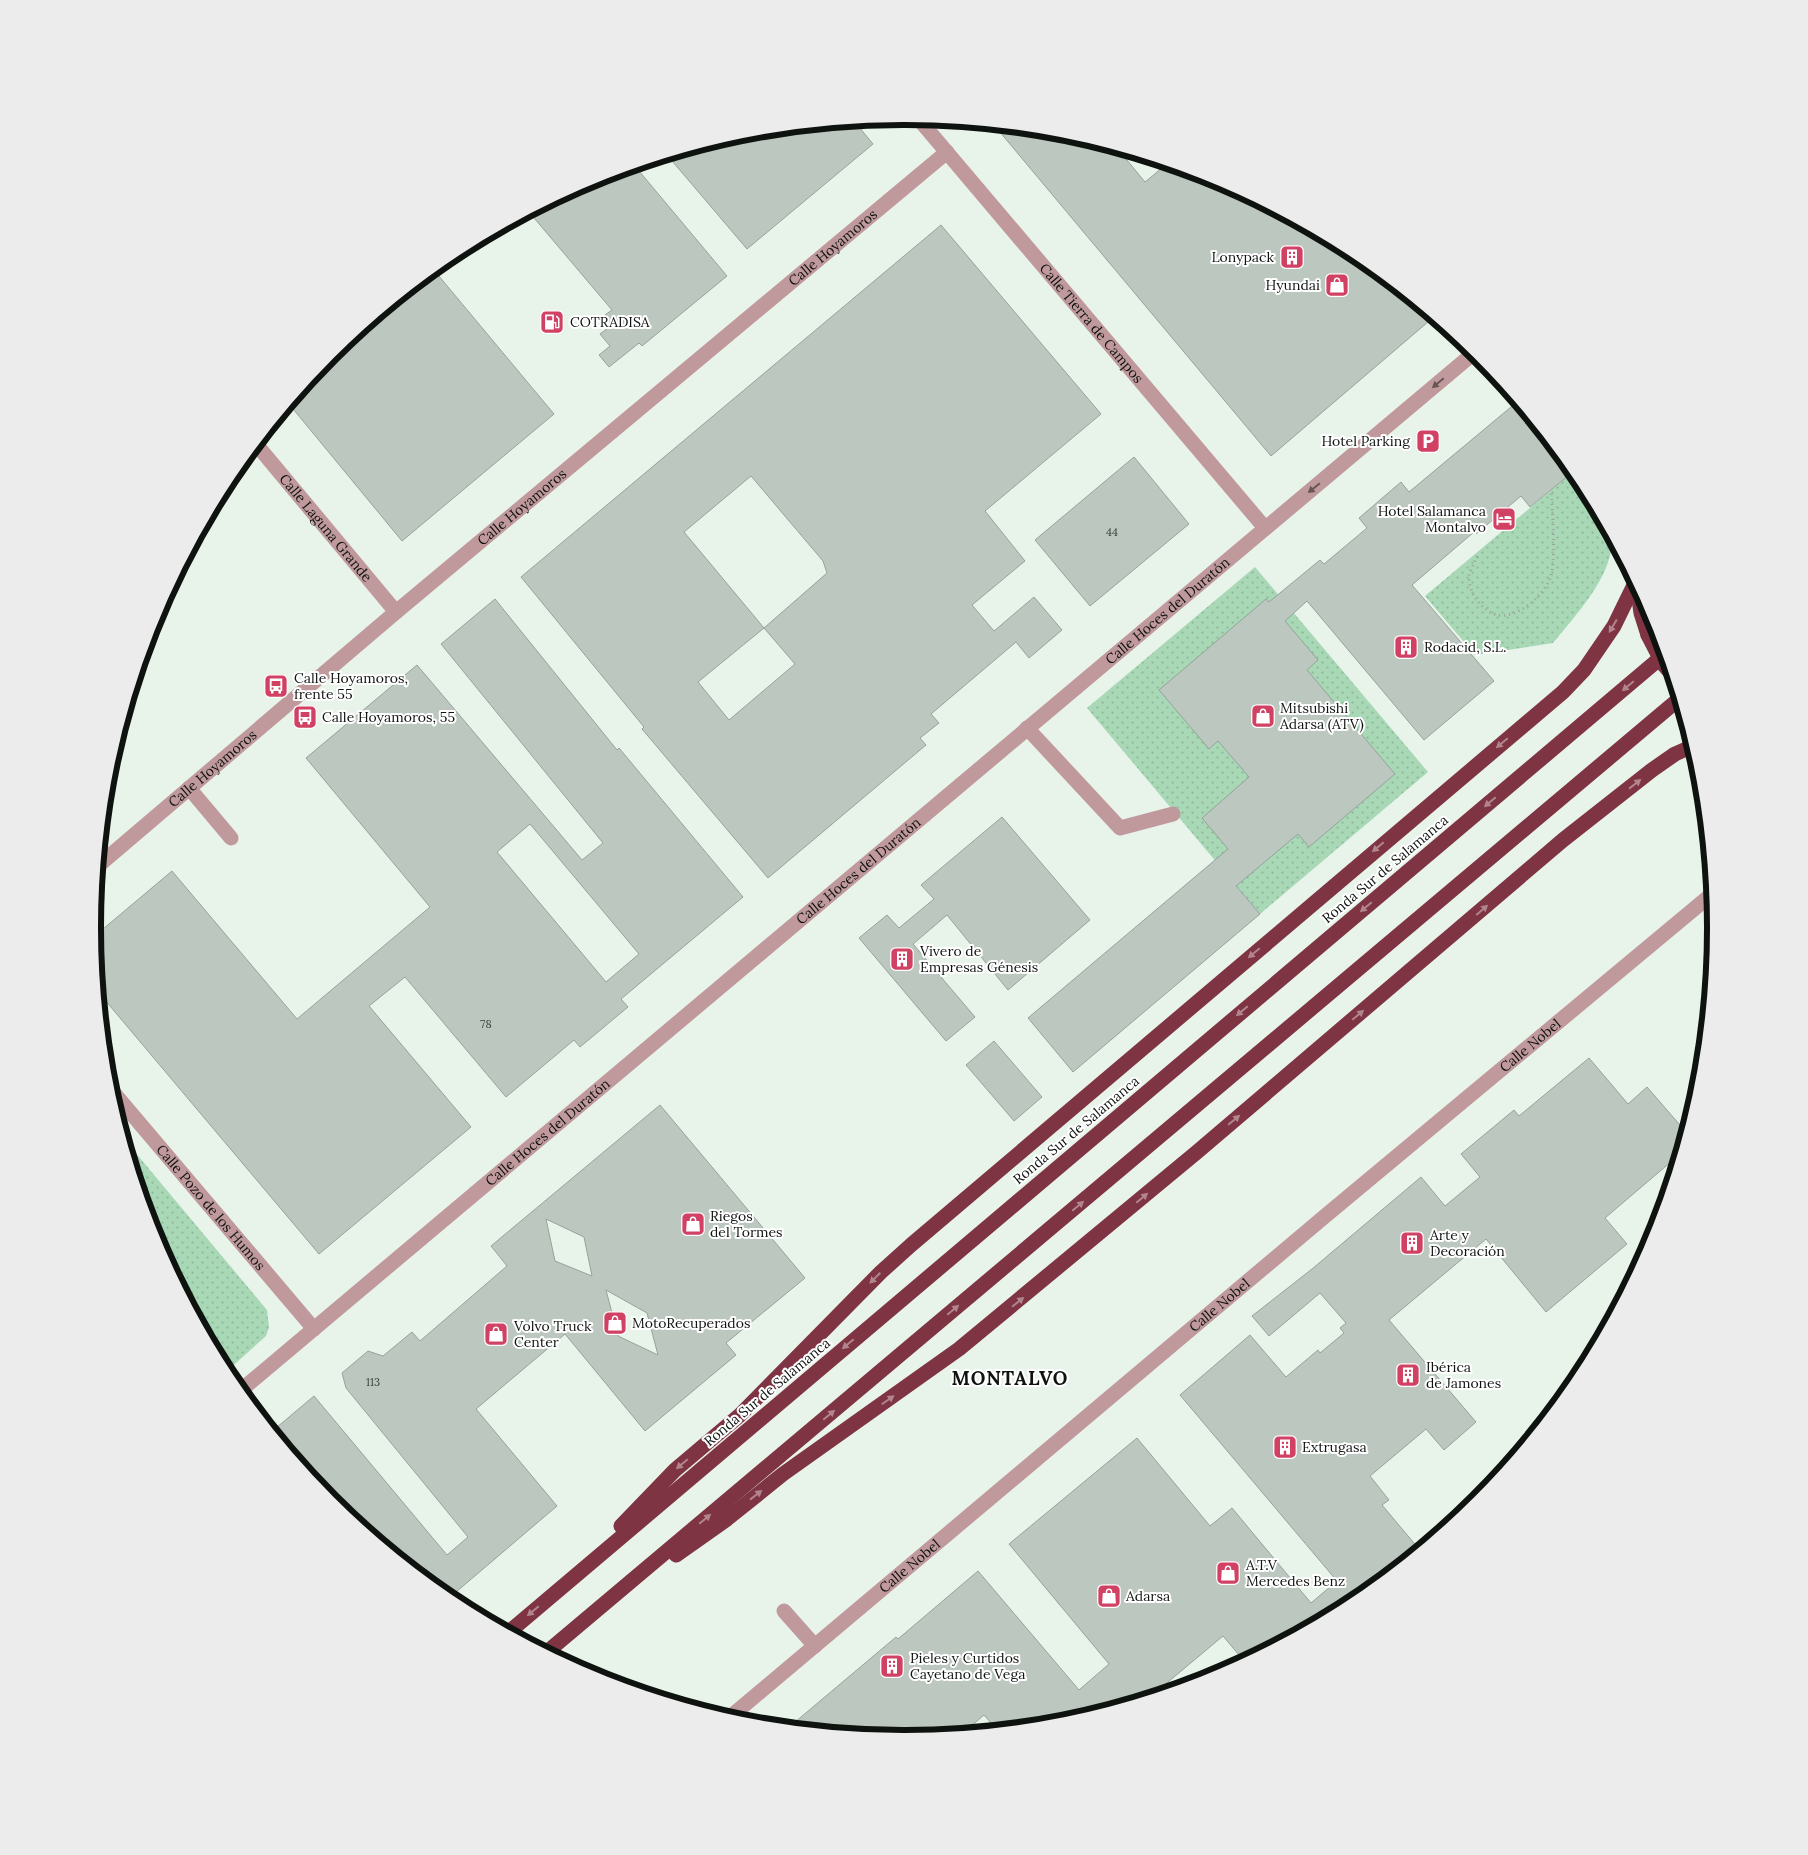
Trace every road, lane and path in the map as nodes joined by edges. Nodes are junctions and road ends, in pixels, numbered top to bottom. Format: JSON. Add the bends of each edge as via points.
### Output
{"nodes":[{"id":1,"x":925,"y":125,"type":"edge"},
{"id":2,"x":947,"y":152,"type":"junction"},
{"id":3,"x":1469,"y":357,"type":"edge"},
{"id":4,"x":260,"y":449,"type":"edge"},
{"id":5,"x":1551,"y":490,"type":"dead end"},
{"id":6,"x":1265,"y":528,"type":"junction"},
{"id":7,"x":1477,"y":556,"type":"dead end"},
{"id":8,"x":1633,"y":591,"type":"edge"},
{"id":9,"x":1639,"y":604,"type":"edge"},
{"id":10,"x":396,"y":612,"type":"junction"},
{"id":11,"x":1660,"y":658,"type":"edge"},
{"id":12,"x":1660,"y":658,"type":"edge"},
{"id":13,"x":1674,"y":702,"type":"edge"},
{"id":14,"x":1027,"y":728,"type":"junction"},
{"id":15,"x":1686,"y":749,"type":"edge"},
{"id":16,"x":188,"y":788,"type":"junction"},
{"id":17,"x":1173,"y":814,"type":"dead end"},
{"id":18,"x":231,"y":838,"type":"dead end"},
{"id":19,"x":104,"y":860,"type":"edge"},
{"id":20,"x":1706,"y":899,"type":"edge"},
{"id":21,"x":121,"y":1101,"type":"edge"},
{"id":22,"x":314,"y":1329,"type":"junction"},
{"id":23,"x":246,"y":1386,"type":"edge"},
{"id":24,"x":557,"y":1591,"type":"junction"},
{"id":25,"x":784,"y":1611,"type":"dead end"},
{"id":26,"x":589,"y":1616,"type":"junction"},
{"id":27,"x":513,"y":1628,"type":"edge"},
{"id":28,"x":815,"y":1646,"type":"junction"},
{"id":29,"x":551,"y":1648,"type":"edge"},
{"id":30,"x":736,"y":1712,"type":"edge"}],
"edges":[{"from":1,"to":2,"type":"street","name":"Calle Tierra de Campos"},
{"from":2,"to":6,"type":"street","name":"Calle Tierra de Campos"},
{"from":2,"to":10,"type":"street","name":"Calle Hoyamoros"},
{"from":3,"to":6,"type":"street","name":"Calle Hoces del Duratón","one_way":true},
{"from":4,"to":10,"type":"street","name":"Calle Laguna Grande"},
{"from":5,"to":7,"type":"path","via":[[1553,562],[1550,578],[1538,596],[1511,615],[1496,615],[1485,608],[1471,589],[1469,576]]},
{"from":6,"to":14,"type":"street","name":"Calle Hoces del Duratón"},
{"from":8,"to":24,"type":"highway","one_way":true,"via":[[1614,626],[1584,670],[1563,692],[910,1245],[740,1415],[675,1470]]},
{"from":9,"to":11,"type":"highway","bridge":true,"via":[[1648,635]]},
{"from":10,"to":16,"type":"street","name":"Calle Hoyamoros"},
{"from":12,"to":24,"type":"highway","name":"Ronda Sur de Salamanca","one_way":true},
{"from":26,"to":13,"type":"highway","one_way":true},
{"from":14,"to":17,"type":"street","via":[[1120,828]]},
{"from":14,"to":22,"type":"street","name":"Calle Hoces del Duratón"},
{"from":26,"to":15,"type":"highway","one_way":true,"via":[[959,1350],[1563,840],[1652,770]]},
{"from":16,"to":18,"type":"street"},
{"from":16,"to":19,"type":"street","name":"Calle Hoyamoros"},
{"from":20,"to":28,"type":"street","name":"Calle Nobel"},
{"from":21,"to":22,"type":"street","name":"Calle Pozo de los Humos"},
{"from":22,"to":23,"type":"street","name":"Calle Hoces del Duratón"},
{"from":24,"to":27,"type":"highway","name":"Ronda Sur de Salamanca","one_way":true},
{"from":25,"to":28,"type":"street"},
{"from":26,"to":29,"type":"highway"},
{"from":28,"to":30,"type":"street","name":"Calle Nobel"}]}
